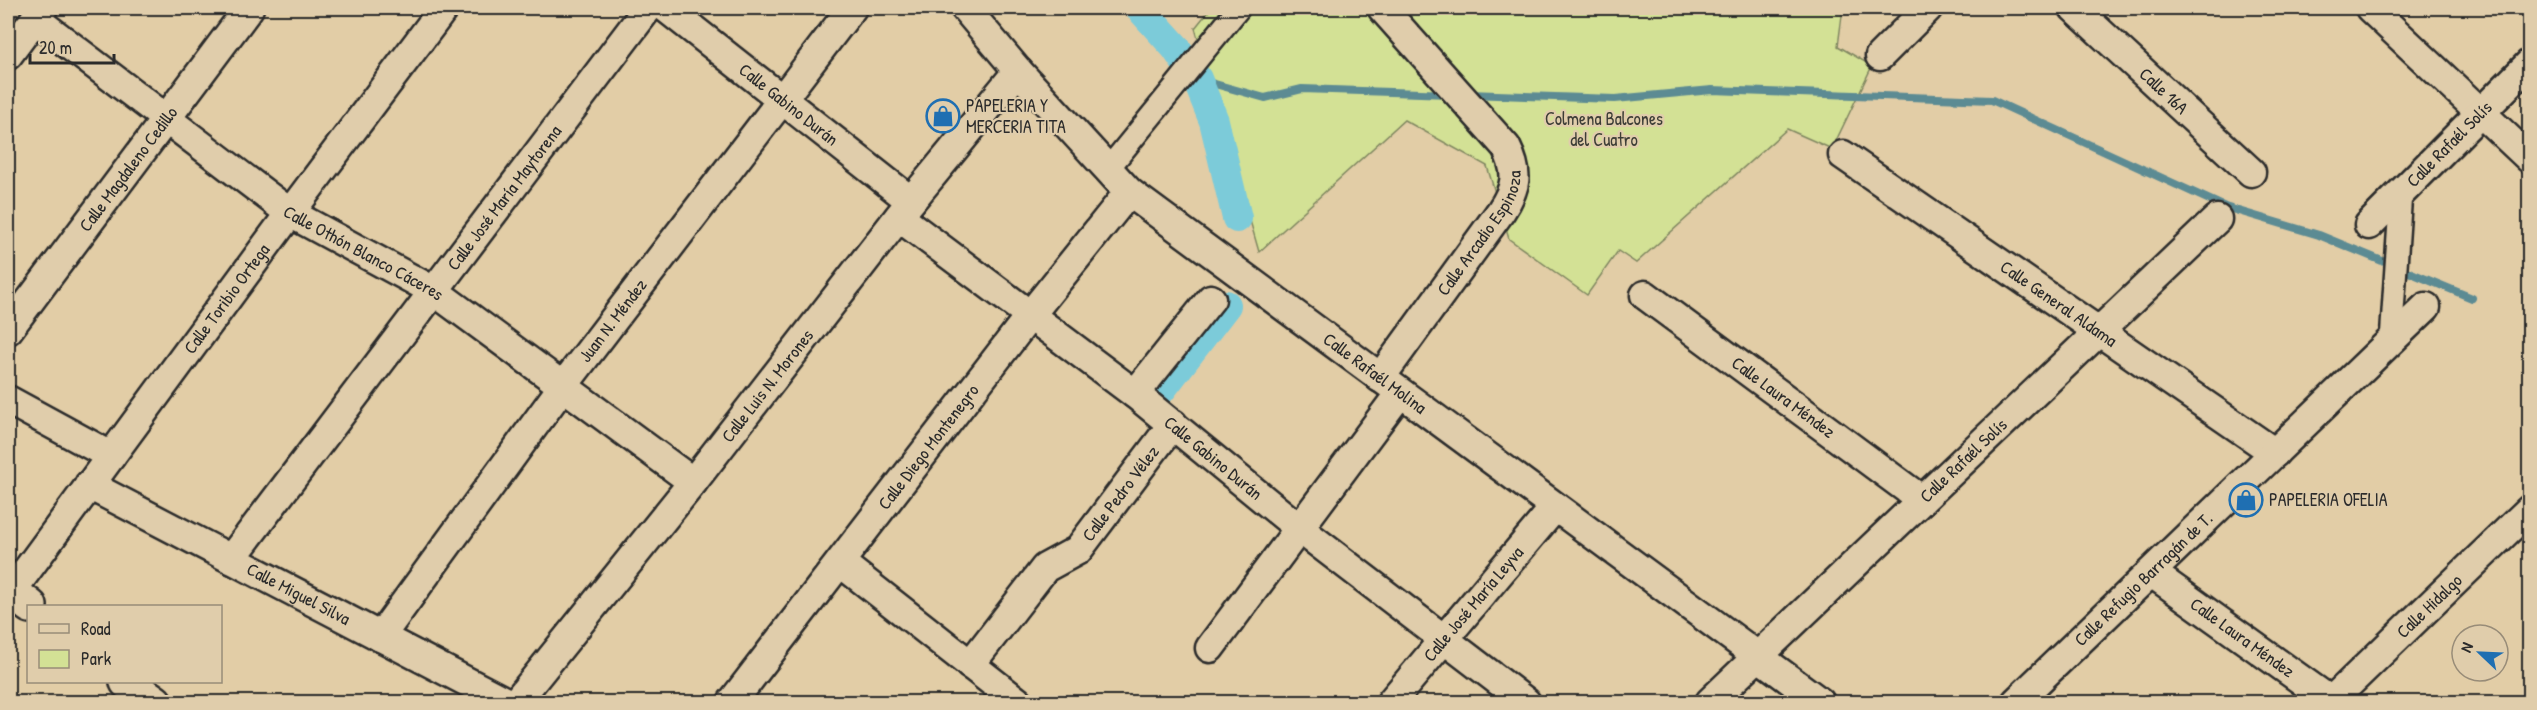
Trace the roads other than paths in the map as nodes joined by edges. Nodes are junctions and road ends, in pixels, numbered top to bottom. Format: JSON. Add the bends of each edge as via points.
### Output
{"nodes":[{"id":1,"x":249,"y":8,"type":"edge"},
{"id":2,"x":444,"y":8,"type":"edge"},
{"id":3,"x":648,"y":8,"type":"edge"},
{"id":4,"x":666,"y":8,"type":"edge"},
{"id":5,"x":852,"y":8,"type":"edge"},
{"id":6,"x":965,"y":8,"type":"edge"},
{"id":7,"x":1239,"y":8,"type":"edge"},
{"id":8,"x":1382,"y":8,"type":"edge"},
{"id":9,"x":1928,"y":8,"type":"edge"},
{"id":10,"x":2074,"y":8,"type":"edge"},
{"id":11,"x":2370,"y":8,"type":"edge"},
{"id":12,"x":39,"y":13,"type":"edge"},
{"id":13,"x":8,"y":55,"type":"edge"},
{"id":14,"x":1881,"y":56,"type":"dead end"},
{"id":15,"x":2529,"y":63,"type":"edge"},
{"id":16,"x":1018,"y":71,"type":"junction"},
{"id":17,"x":780,"y":99,"type":"junction"},
{"id":18,"x":2480,"y":113,"type":"junction"},
{"id":19,"x":165,"y":117,"type":"junction"},
{"id":20,"x":1843,"y":155,"type":"dead end"},
{"id":21,"x":2529,"y":159,"type":"edge"},
{"id":22,"x":1108,"y":169,"type":"junction"},
{"id":23,"x":2251,"y":172,"type":"dead end"},
{"id":24,"x":1129,"y":192,"type":"junction"},
{"id":25,"x":2400,"y":201,"type":"junction"},
{"id":26,"x":905,"y":209,"type":"junction"},
{"id":27,"x":290,"y":213,"type":"junction"},
{"id":28,"x":2217,"y":219,"type":"dead end"},
{"id":29,"x":2369,"y":225,"type":"dead end"},
{"id":30,"x":434,"y":291,"type":"junction"},
{"id":31,"x":1645,"y":295,"type":"dead end"},
{"id":32,"x":1211,"y":299,"type":"dead end"},
{"id":33,"x":2426,"y":307,"type":"dead end"},
{"id":34,"x":1031,"y":314,"type":"junction"},
{"id":35,"x":8,"y":330,"type":"edge"},
{"id":36,"x":2099,"y":332,"type":"junction"},
{"id":37,"x":2391,"y":332,"type":"junction"},
{"id":38,"x":563,"y":386,"type":"junction"},
{"id":39,"x":1390,"y":386,"type":"junction"},
{"id":40,"x":1135,"y":394,"type":"junction"},
{"id":41,"x":8,"y":400,"type":"edge"},
{"id":42,"x":1173,"y":424,"type":"junction"},
{"id":43,"x":2275,"y":453,"type":"junction"},
{"id":44,"x":111,"y":456,"type":"junction"},
{"id":45,"x":693,"y":482,"type":"junction"},
{"id":46,"x":89,"y":485,"type":"junction"},
{"id":47,"x":1922,"y":500,"type":"junction"},
{"id":48,"x":1555,"y":507,"type":"junction"},
{"id":49,"x":2529,"y":509,"type":"edge"},
{"id":50,"x":1300,"y":529,"type":"junction"},
{"id":51,"x":231,"y":559,"type":"junction"},
{"id":52,"x":841,"y":563,"type":"junction"},
{"id":53,"x":2152,"y":573,"type":"junction"},
{"id":54,"x":16,"y":596,"type":"edge"},
{"id":55,"x":380,"y":637,"type":"junction"},
{"id":56,"x":1443,"y":639,"type":"junction"},
{"id":57,"x":1210,"y":648,"type":"dead end"},
{"id":58,"x":1757,"y":657,"type":"junction"},
{"id":59,"x":970,"y":664,"type":"junction"},
{"id":60,"x":130,"y":683,"type":"edge"},
{"id":61,"x":154,"y":702,"type":"edge"},
{"id":62,"x":506,"y":702,"type":"edge"},
{"id":63,"x":516,"y":702,"type":"edge"},
{"id":64,"x":732,"y":702,"type":"edge"},
{"id":65,"x":1018,"y":702,"type":"edge"},
{"id":66,"x":1391,"y":702,"type":"edge"},
{"id":67,"x":1526,"y":702,"type":"edge"},
{"id":68,"x":1710,"y":702,"type":"edge"},
{"id":69,"x":1820,"y":702,"type":"edge"},
{"id":70,"x":2016,"y":702,"type":"edge"},
{"id":71,"x":2331,"y":702,"type":"edge"}],
"edges":[{"from":1,"to":19,"type":"street","name":"Calle Magdaleno Cedillo"},
{"from":2,"to":27,"type":"street","name":"Calle Toribio Ortega"},
{"from":3,"to":30,"type":"street","name":"Calle José María Maytorena"},
{"from":4,"to":17,"type":"street","name":"Calle Gabino Durán"},
{"from":5,"to":17,"type":"street","name":"Juan N. Méndez"},
{"from":6,"to":16,"type":"street","name":"Calle Rafaél Molina"},
{"from":7,"to":22,"type":"street"},
{"from":8,"to":39,"type":"street","name":"Calle Arcadio Espinoza","via":[[1506,147],[1513,161],[1515,180],[1510,196]]},
{"from":9,"to":14,"type":"street"},
{"from":10,"to":23,"type":"street","name":"Calle 16A"},
{"from":11,"to":18,"type":"street"},
{"from":12,"to":13,"type":"street"},
{"from":12,"to":19,"type":"street","name":"Calle Othón Blanco Cáceres"},
{"from":15,"to":18,"type":"street","name":"Calle Rafaél Solís"},
{"from":16,"to":22,"type":"street","name":"Calle Rafaél Molina"},
{"from":16,"to":26,"type":"street","name":"Calle Luis N. Morones"},
{"from":17,"to":26,"type":"street","name":"Calle Gabino Durán"},
{"from":17,"to":38,"type":"street","name":"Juan N. Méndez"},
{"from":18,"to":21,"type":"street"},
{"from":18,"to":25,"type":"street","name":"Calle Rafaél Solís"},
{"from":19,"to":27,"type":"street","name":"Calle Othón Blanco Cáceres"},
{"from":19,"to":35,"type":"street","name":"Calle Magdaleno Cedillo"},
{"from":20,"to":36,"type":"street","name":"Calle General Aldama"},
{"from":22,"to":24,"type":"street","name":"Calle Rafaél Molina"},
{"from":24,"to":34,"type":"street","name":"Calle Diego Montenegro"},
{"from":24,"to":39,"type":"street","name":"Calle Rafaél Molina"},
{"from":25,"to":29,"type":"street","name":"Calle Rafaél Solís"},
{"from":25,"to":37,"type":"street"},
{"from":26,"to":34,"type":"street","name":"Calle Gabino Durán"},
{"from":26,"to":45,"type":"street","name":"Calle Luis N. Morones"},
{"from":27,"to":30,"type":"street","name":"Calle Othón Blanco Cáceres"},
{"from":27,"to":44,"type":"street","name":"Calle Toribio Ortega"},
{"from":28,"to":36,"type":"street","name":"Calle Rafaél Solís"},
{"from":30,"to":38,"type":"street","name":"Calle Othón Blanco Cáceres"},
{"from":30,"to":51,"type":"street","name":"Calle José María Maytorena"},
{"from":31,"to":47,"type":"street","name":"Calle Laura Méndez"},
{"from":32,"to":40,"type":"street"},
{"from":33,"to":37,"type":"street","name":"Calle Refugio Barragán de T."},
{"from":34,"to":40,"type":"street","name":"Calle Gabino Durán"},
{"from":34,"to":52,"type":"street","name":"Calle Diego Montenegro"},
{"from":36,"to":43,"type":"street","name":"Calle General Aldama"},
{"from":36,"to":47,"type":"street","name":"Calle Rafaél Solís"},
{"from":37,"to":43,"type":"street","name":"Calle Refugio Barragán de T."},
{"from":38,"to":45,"type":"street","name":"Calle Othón Blanco Cáceres"},
{"from":38,"to":55,"type":"street","name":"Juan N. Méndez"},
{"from":39,"to":48,"type":"street","name":"Calle Rafaél Molina"},
{"from":39,"to":50,"type":"street","name":"Calle Arcadio Espinoza"},
{"from":40,"to":42,"type":"street","name":"Calle Gabino Durán"},
{"from":41,"to":44,"type":"street"},
{"from":42,"to":50,"type":"street","name":"Calle Gabino Durán"},
{"from":42,"to":59,"type":"street","name":"Calle Pedro Vélez","via":[[1078,550],[1045,568]]},
{"from":43,"to":53,"type":"street","name":"Calle Refugio Barragán de T."},
{"from":44,"to":46,"type":"street","name":"Calle Toribio Ortega"},
{"from":45,"to":63,"type":"street","name":"Calle Luis N. Morones"},
{"from":46,"to":51,"type":"street","name":"Calle Miguel Silva"},
{"from":46,"to":54,"type":"street","name":"Calle Toribio Ortega"},
{"from":47,"to":58,"type":"street","name":"Calle Rafaél Solís"},
{"from":48,"to":56,"type":"street","name":"Calle José María Leyva"},
{"from":48,"to":58,"type":"street","name":"Calle Rafaél Molina"},
{"from":49,"to":71,"type":"street","name":"Calle Hidalgo"},
{"from":50,"to":56,"type":"street","name":"Calle Gabino Durán"},
{"from":50,"to":57,"type":"street","name":"Calle Arcadio Espinoza"},
{"from":51,"to":55,"type":"street","name":"Calle Miguel Silva"},
{"from":52,"to":59,"type":"street"},
{"from":52,"to":64,"type":"street","name":"Calle Diego Montenegro"},
{"from":53,"to":70,"type":"street","name":"Calle Refugio Barragán de T."},
{"from":53,"to":71,"type":"street","name":"Calle Laura Méndez"},
{"from":55,"to":62,"type":"street","name":"Calle Miguel Silva"},
{"from":56,"to":66,"type":"street","name":"Calle José María Leyva"},
{"from":56,"to":67,"type":"street","name":"Calle Gabino Durán"},
{"from":58,"to":68,"type":"street","name":"Calle Rafaél Solís"},
{"from":58,"to":69,"type":"street","name":"Calle Rafaél Molina"},
{"from":59,"to":65,"type":"street"},
{"from":60,"to":61,"type":"street"}]}
